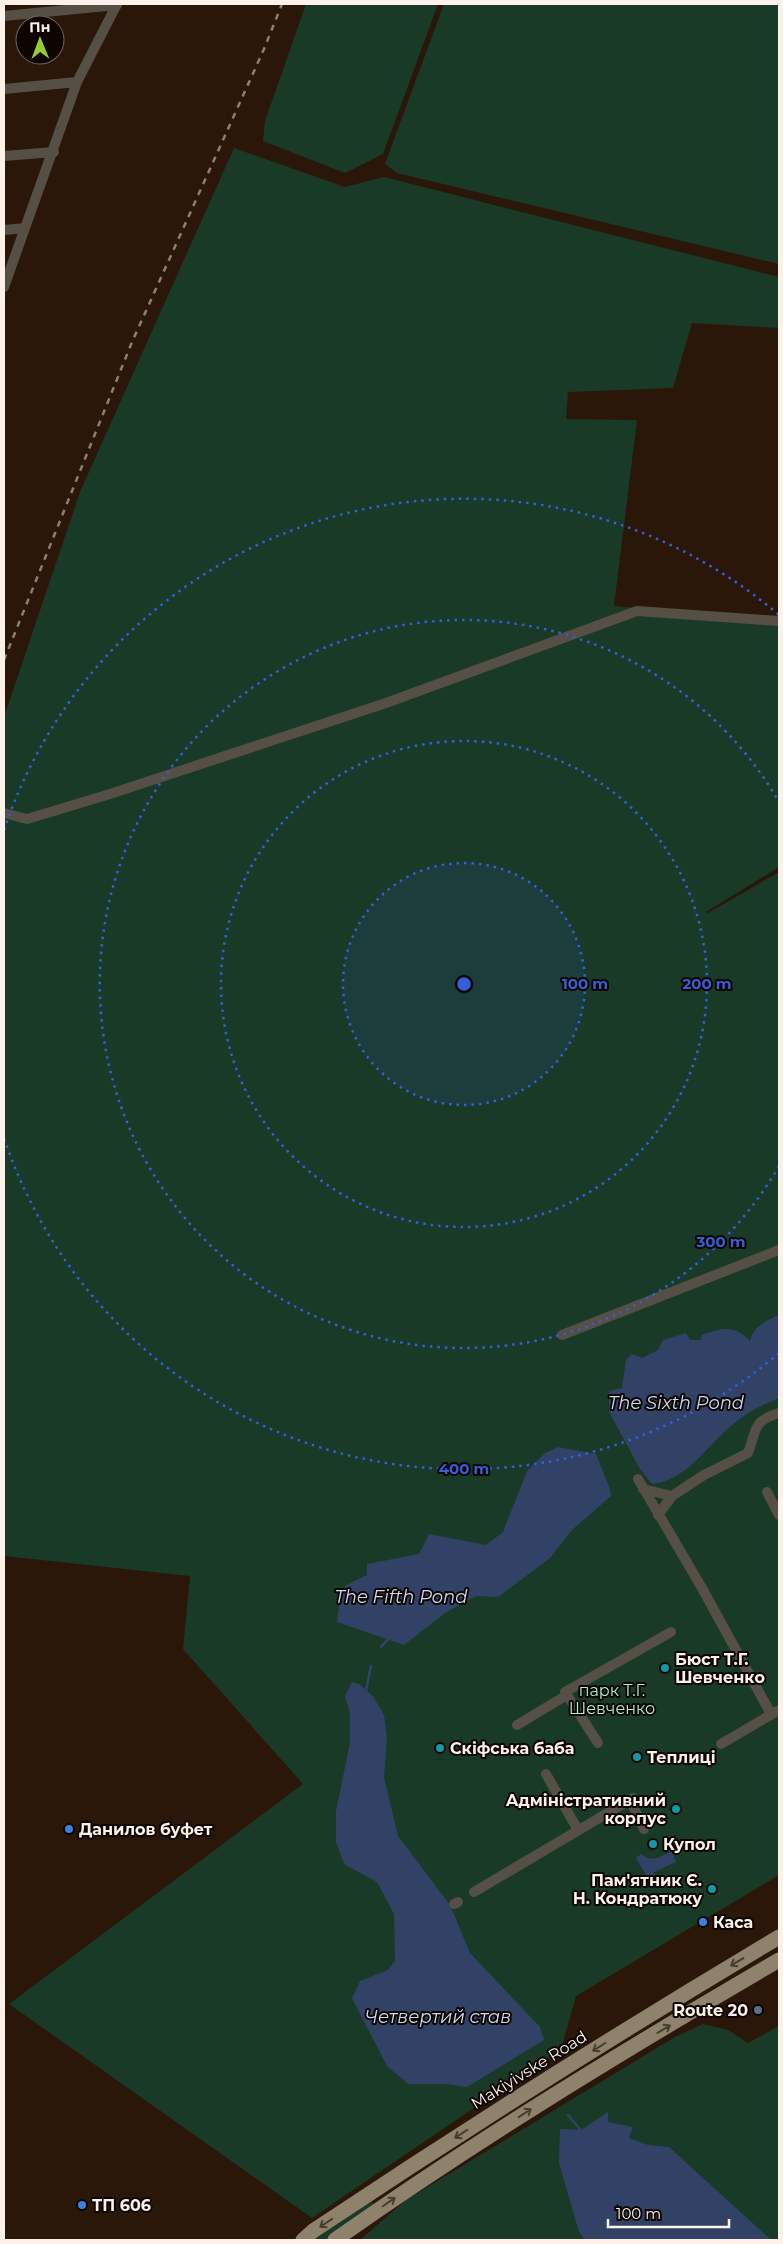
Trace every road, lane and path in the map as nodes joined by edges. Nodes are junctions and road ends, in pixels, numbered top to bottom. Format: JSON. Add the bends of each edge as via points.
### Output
{"nodes":[{"id":1,"x":117,"y":4,"type":"edge"},
{"id":2,"x":4,"y":16,"type":"edge"},
{"id":3,"x":77,"y":82,"type":"junction"},
{"id":4,"x":4,"y":89,"type":"edge"},
{"id":5,"x":54,"y":152,"type":"junction"},
{"id":6,"x":4,"y":156,"type":"edge"},
{"id":7,"x":24,"y":228,"type":"junction"},
{"id":8,"x":4,"y":230,"type":"edge"},
{"id":9,"x":4,"y":287,"type":"edge"},
{"id":10,"x":779,"y":621,"type":"edge"},
{"id":11,"x":4,"y":813,"type":"edge"},
{"id":12,"x":779,"y":1250,"type":"edge"},
{"id":13,"x":562,"y":1335,"type":"dead end"},
{"id":14,"x":779,"y":1413,"type":"edge"},
{"id":15,"x":767,"y":1492,"type":"dead end"},
{"id":16,"x":672,"y":1496,"type":"junction"},
{"id":17,"x":658,"y":1515,"type":"junction"},
{"id":18,"x":779,"y":1515,"type":"edge"},
{"id":19,"x":671,"y":1632,"type":"dead end"},
{"id":20,"x":567,"y":1695,"type":"junction"},
{"id":21,"x":775,"y":1712,"type":"edge"},
{"id":22,"x":517,"y":1725,"type":"dead end"},
{"id":23,"x":598,"y":1742,"type":"dead end"},
{"id":24,"x":721,"y":1744,"type":"dead end"},
{"id":25,"x":546,"y":1774,"type":"dead end"},
{"id":26,"x":644,"y":1829,"type":"dead end"},
{"id":27,"x":578,"y":1830,"type":"junction"},
{"id":28,"x":473,"y":1894,"type":"dead end"},
{"id":29,"x":779,"y":1937,"type":"edge"},
{"id":30,"x":779,"y":1960,"type":"edge"},
{"id":31,"x":303,"y":2240,"type":"edge"},
{"id":32,"x":334,"y":2240,"type":"edge"}],
"edges":[{"from":1,"to":2,"type":"street"},
{"from":1,"to":3,"type":"street"},
{"from":3,"to":4,"type":"street"},
{"from":3,"to":5,"type":"street"},
{"from":5,"to":6,"type":"street"},
{"from":5,"to":7,"type":"street"},
{"from":7,"to":8,"type":"street"},
{"from":7,"to":9,"type":"street"},
{"from":10,"to":11,"type":"street","via":[[637,611],[386,703],[110,794],[27,818]]},
{"from":12,"to":13,"type":"street"},
{"from":14,"to":16,"type":"street","via":[[762,1420],[754,1429],[748,1453],[704,1475]]},
{"from":15,"to":18,"type":"street"},
{"from":16,"to":17,"type":"street"},
{"from":16,"to":17,"type":"street","via":[[641,1484]]},
{"from":17,"to":21,"type":"street"},
{"from":19,"to":20,"type":"street","via":[[565,1692]]},
{"from":20,"to":22,"type":"street"},
{"from":20,"to":23,"type":"street"},
{"from":21,"to":24,"type":"street"},
{"from":25,"to":27,"type":"street"},
{"from":26,"to":27,"type":"street","via":[[632,1799]]},
{"from":27,"to":28,"type":"street"},
{"from":29,"to":31,"type":"main road","name":"Makiyivske Road","one_way":true,"via":[[545,2080],[404,2170]]},
{"from":32,"to":30,"type":"main road","one_way":true,"via":[[414,2184],[554,2095]]}]}
